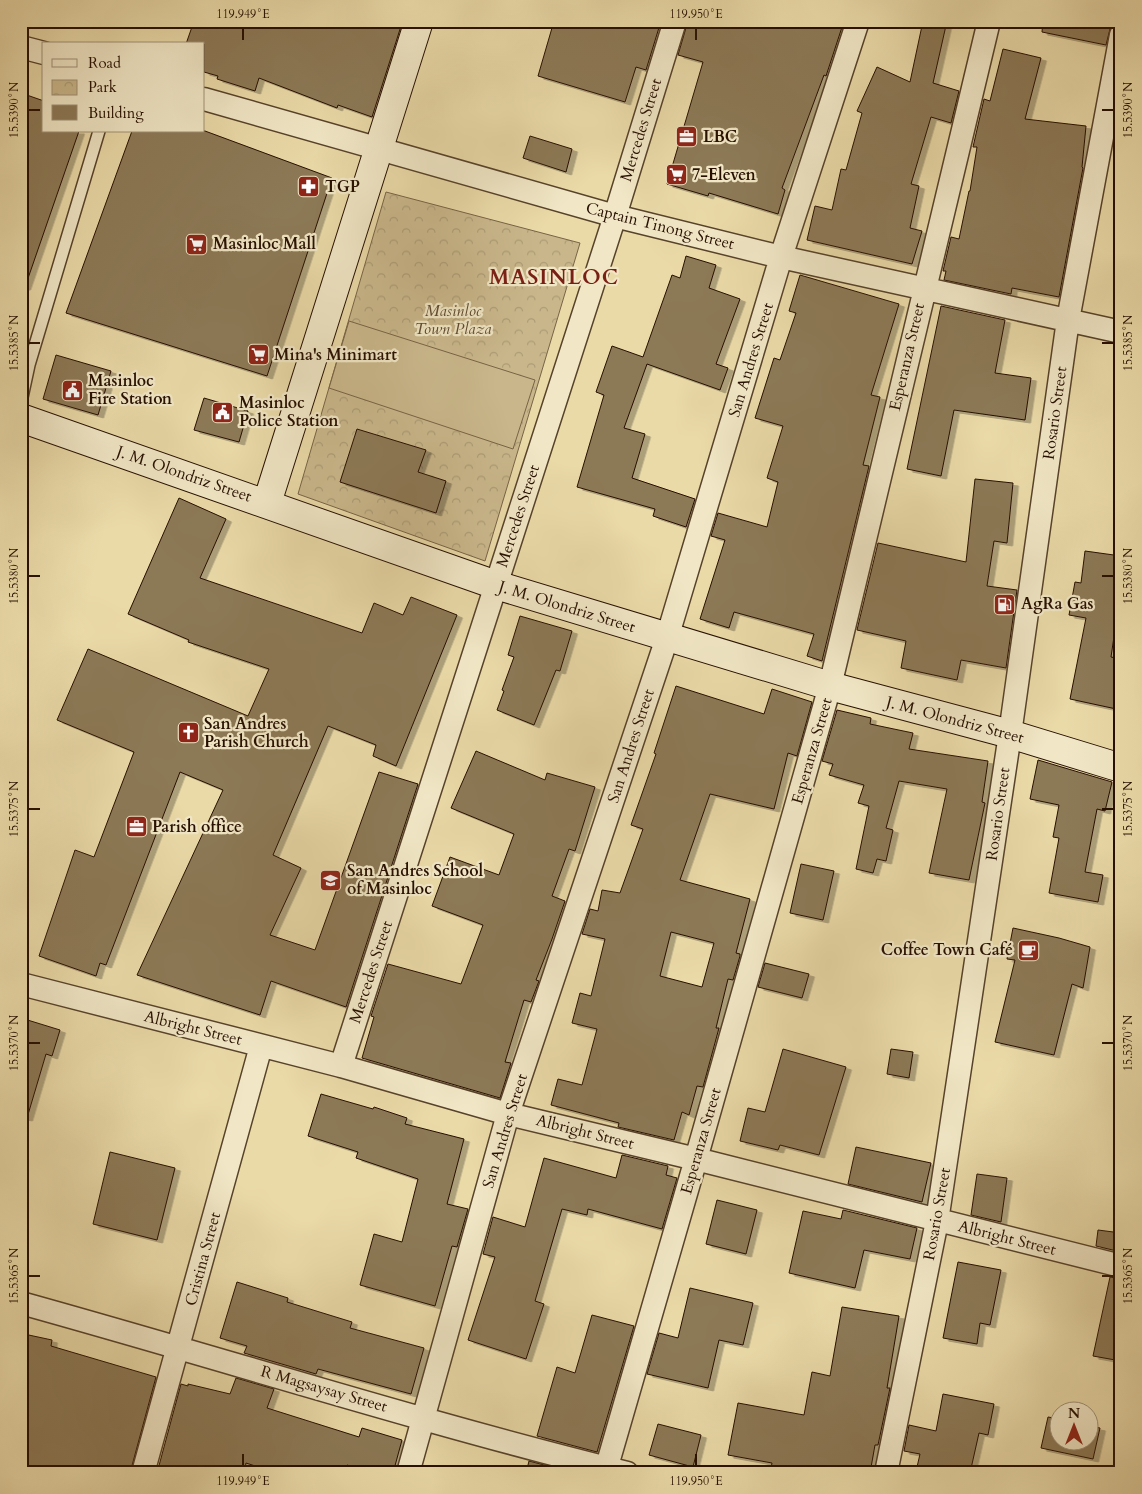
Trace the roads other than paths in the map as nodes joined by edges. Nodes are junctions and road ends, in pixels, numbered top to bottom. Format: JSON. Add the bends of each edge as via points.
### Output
{"nodes":[{"id":1,"x":419,"y":21,"type":"edge"},
{"id":2,"x":675,"y":21,"type":"edge"},
{"id":3,"x":858,"y":21,"type":"edge"},
{"id":4,"x":989,"y":21,"type":"edge"},
{"id":5,"x":1121,"y":35,"type":"edge"},
{"id":6,"x":21,"y":47,"type":"edge"},
{"id":7,"x":42,"y":52,"type":"edge"},
{"id":8,"x":205,"y":99,"type":"edge"},
{"id":9,"x":100,"y":132,"type":"edge"},
{"id":10,"x":379,"y":150,"type":"junction"},
{"id":11,"x":615,"y":216,"type":"junction"},
{"id":12,"x":782,"y":257,"type":"junction"},
{"id":13,"x":924,"y":290,"type":"junction"},
{"id":14,"x":1068,"y":320,"type":"junction"},
{"id":15,"x":1121,"y":332,"type":"edge"},
{"id":16,"x":25,"y":364,"type":"edge"},
{"id":17,"x":21,"y":402,"type":"edge"},
{"id":18,"x":21,"y":418,"type":"edge"},
{"id":19,"x":267,"y":503,"type":"junction"},
{"id":20,"x":496,"y":585,"type":"junction"},
{"id":21,"x":668,"y":638,"type":"junction"},
{"id":22,"x":830,"y":686,"type":"junction"},
{"id":23,"x":1010,"y":734,"type":"junction"},
{"id":24,"x":1121,"y":768,"type":"edge"},
{"id":25,"x":21,"y":984,"type":"edge"},
{"id":26,"x":261,"y":1046,"type":"junction"},
{"id":27,"x":341,"y":1066,"type":"junction"},
{"id":28,"x":508,"y":1114,"type":"junction"},
{"id":29,"x":696,"y":1159,"type":"junction"},
{"id":30,"x":938,"y":1221,"type":"junction"},
{"id":31,"x":1121,"y":1266,"type":"edge"},
{"id":32,"x":21,"y":1303,"type":"edge"},
{"id":33,"x":179,"y":1347,"type":"junction"},
{"id":34,"x":423,"y":1419,"type":"junction"},
{"id":35,"x":613,"y":1471,"type":"edge"},
{"id":36,"x":143,"y":1473,"type":"edge"},
{"id":37,"x":408,"y":1473,"type":"edge"},
{"id":38,"x":886,"y":1473,"type":"edge"}],
"edges":[{"from":1,"to":10,"type":"street"},
{"from":2,"to":11,"type":"street","name":"Mercedes Street"},
{"from":3,"to":12,"type":"street","name":"San Andres Street"},
{"from":4,"to":13,"type":"street","name":"Esperanza Street"},
{"from":5,"to":14,"type":"street","name":"Rosario Street"},
{"from":6,"to":7,"type":"street"},
{"from":8,"to":10,"type":"street","name":"Captain Tinong Street"},
{"from":9,"to":16,"type":"lane"},
{"from":10,"to":11,"type":"street","name":"Captain Tinong Street"},
{"from":10,"to":19,"type":"street"},
{"from":11,"to":12,"type":"street","name":"Captain Tinong Street"},
{"from":11,"to":20,"type":"street","name":"Mercedes Street"},
{"from":12,"to":13,"type":"street","name":"Captain Tinong Street"},
{"from":12,"to":21,"type":"street","name":"San Andres Street"},
{"from":13,"to":14,"type":"street","name":"Captain Tinong Street"},
{"from":13,"to":22,"type":"street","name":"Esperanza Street"},
{"from":14,"to":15,"type":"street","name":"Captain Tinong Street"},
{"from":14,"to":23,"type":"street","name":"Rosario Street"},
{"from":16,"to":17,"type":"lane"},
{"from":18,"to":19,"type":"street","name":"J. M. Olondriz Street"},
{"from":19,"to":20,"type":"street","name":"J. M. Olondriz Street"},
{"from":20,"to":21,"type":"street","name":"J. M. Olondriz Street"},
{"from":20,"to":27,"type":"street","name":"Mercedes Street"},
{"from":21,"to":22,"type":"street","name":"J. M. Olondriz Street"},
{"from":21,"to":28,"type":"street","name":"San Andres Street"},
{"from":22,"to":23,"type":"street","name":"J. M. Olondriz Street"},
{"from":22,"to":29,"type":"street","name":"Esperanza Street"},
{"from":23,"to":24,"type":"street","name":"J. M. Olondriz Street"},
{"from":23,"to":30,"type":"street","name":"Rosario Street"},
{"from":25,"to":26,"type":"street","name":"Albright Street"},
{"from":26,"to":27,"type":"street","name":"Albright Street"},
{"from":26,"to":33,"type":"street","name":"Cristina Street"},
{"from":27,"to":28,"type":"street","name":"Albright Street"},
{"from":28,"to":29,"type":"street","name":"Albright Street"},
{"from":28,"to":34,"type":"street","name":"San Andres Street"},
{"from":29,"to":30,"type":"street","name":"Albright Street"},
{"from":29,"to":35,"type":"street","name":"Esperanza Street"},
{"from":30,"to":31,"type":"street","name":"Albright Street"},
{"from":30,"to":38,"type":"street","name":"Rosario Street"},
{"from":32,"to":33,"type":"street","name":"R Magsaysay Street"},
{"from":33,"to":34,"type":"street","name":"R Magsaysay Street"},
{"from":33,"to":36,"type":"street","name":"Cristina Street"},
{"from":34,"to":35,"type":"street","name":"R Magsaysay Street"},
{"from":34,"to":37,"type":"street","name":"San Andres Street"}]}
